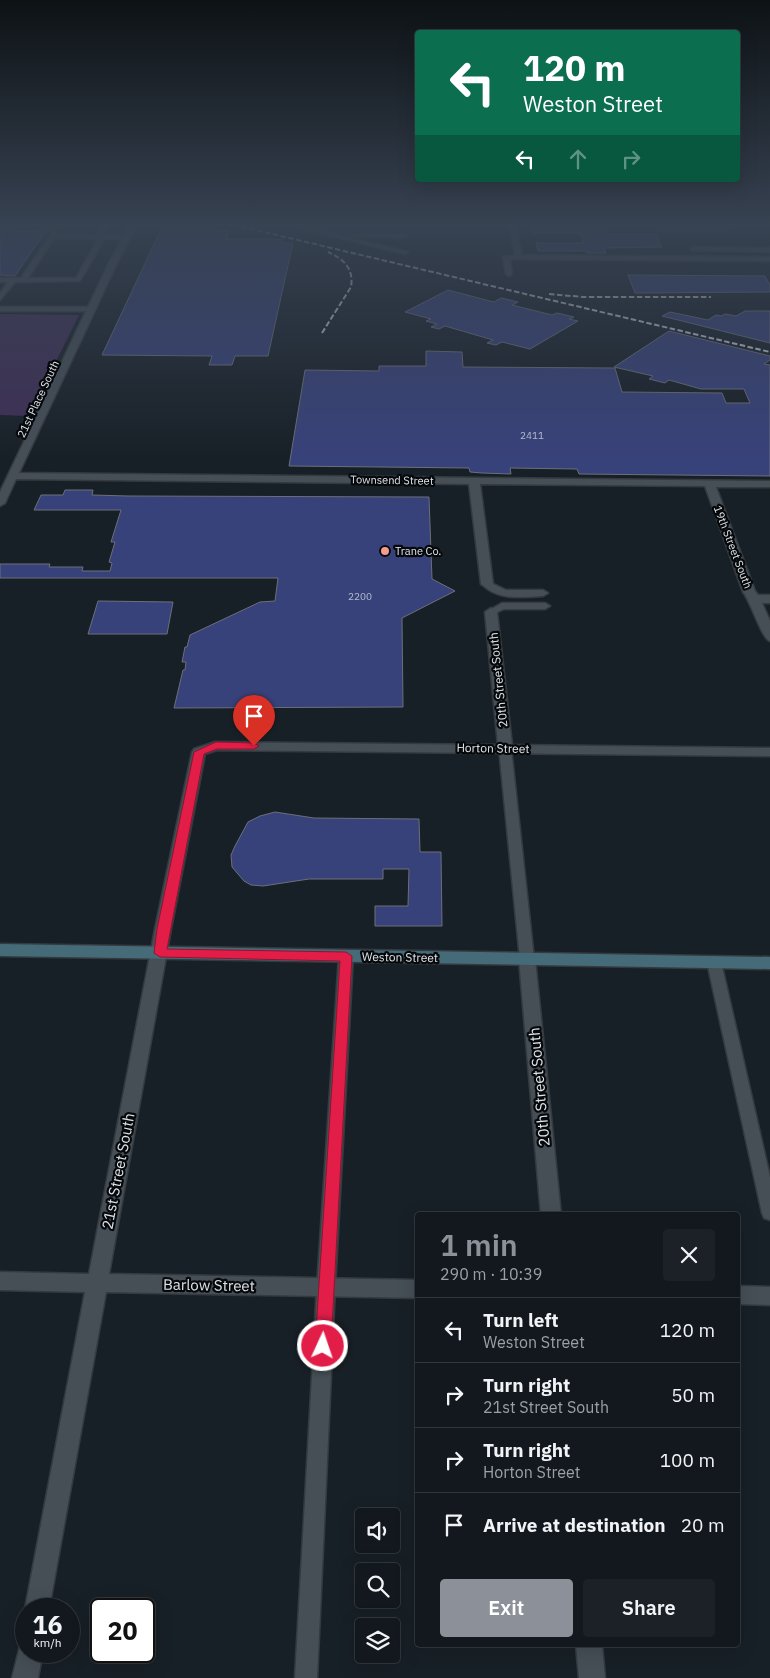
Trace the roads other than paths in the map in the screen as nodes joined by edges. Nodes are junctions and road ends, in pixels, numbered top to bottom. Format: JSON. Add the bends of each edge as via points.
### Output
{"nodes":[{"id":1,"x":95,"y":301,"type":"edge"},
{"id":2,"x":0,"y":309,"type":"edge"},
{"id":3,"x":91,"y":309,"type":"junction"},
{"id":4,"x":14,"y":476,"type":"junction"},
{"id":5,"x":474,"y":481,"type":"junction"},
{"id":6,"x":709,"y":484,"type":"junction"},
{"id":7,"x":770,"y":484,"type":"edge"},
{"id":8,"x":0,"y":503,"type":"edge"},
{"id":9,"x":487,"y":584,"type":"joint"},
{"id":10,"x":543,"y":593,"type":"dead end"},
{"id":11,"x":755,"y":599,"type":"junction"},
{"id":12,"x":770,"y":599,"type":"edge"},
{"id":13,"x":545,"y":606,"type":"dead end"},
{"id":14,"x":491,"y":612,"type":"joint"},
{"id":15,"x":770,"y":637,"type":"edge"},
{"id":16,"x":216,"y":746,"type":"joint"},
{"id":17,"x":505,"y":748,"type":"junction"},
{"id":18,"x":770,"y":752,"type":"edge"},
{"id":19,"x":0,"y":950,"type":"edge"},
{"id":20,"x":160,"y":953,"type":"junction"},
{"id":21,"x":346,"y":956,"type":"junction"},
{"id":22,"x":527,"y":959,"type":"junction"},
{"id":23,"x":714,"y":962,"type":"junction"},
{"id":24,"x":770,"y":963,"type":"edge"},
{"id":25,"x":551,"y":1212,"type":"edge"},
{"id":26,"x":770,"y":1213,"type":"edge"},
{"id":27,"x":0,"y":1281,"type":"edge"},
{"id":28,"x":97,"y":1283,"type":"junction"},
{"id":29,"x":326,"y":1287,"type":"junction"},
{"id":30,"x":415,"y":1289,"type":"edge"},
{"id":31,"x":740,"y":1295,"type":"edge"},
{"id":32,"x":770,"y":1296,"type":"edge"},
{"id":33,"x":40,"y":1598,"type":"edge"},
{"id":34,"x":589,"y":1647,"type":"edge"},
{"id":35,"x":28,"y":1663,"type":"edge"},
{"id":36,"x":25,"y":1678,"type":"edge"},
{"id":37,"x":306,"y":1678,"type":"edge"},
{"id":38,"x":592,"y":1678,"type":"edge"}],
"edges":[{"from":1,"to":3,"type":"street","name":"21st Place South"},
{"from":2,"to":3,"type":"lane"},
{"from":3,"to":4,"type":"street","name":"21st Place South"},
{"from":4,"to":5,"type":"street","name":"Townsend Street"},
{"from":4,"to":8,"type":"street","name":"21st Place South"},
{"from":5,"to":6,"type":"street","name":"Townsend Street"},
{"from":5,"to":9,"type":"street"},
{"from":6,"to":7,"type":"street","name":"Townsend Street"},
{"from":6,"to":11,"type":"street","name":"19th Street South","via":[[749,592]]},
{"from":9,"to":10,"type":"lane","via":[[501,592]]},
{"from":11,"to":12,"type":"street"},
{"from":11,"to":15,"type":"street","name":"19th Street South"},
{"from":13,"to":14,"type":"lane","via":[[502,606]]},
{"from":14,"to":17,"type":"street","name":"20th Street South"},
{"from":16,"to":17,"type":"street","name":"Horton Street"},
{"from":16,"to":20,"type":"street","name":"21st Street South","via":[[199,752]]},
{"from":17,"to":18,"type":"street","name":"Horton Street"},
{"from":17,"to":22,"type":"lane"},
{"from":19,"to":20,"type":"street","name":"Weston Street"},
{"from":20,"to":21,"type":"street","name":"Weston Street"},
{"from":20,"to":28,"type":"street","name":"21st Street South"},
{"from":21,"to":22,"type":"street","name":"Weston Street"},
{"from":21,"to":29,"type":"lane"},
{"from":22,"to":23,"type":"street","name":"Weston Street"},
{"from":22,"to":25,"type":"street","name":"20th Street South"},
{"from":23,"to":24,"type":"street","name":"Weston Street"},
{"from":23,"to":26,"type":"lane"},
{"from":27,"to":28,"type":"street","name":"Barlow Street"},
{"from":28,"to":29,"type":"street","name":"Barlow Street"},
{"from":28,"to":33,"type":"street","name":"21st Street South"},
{"from":29,"to":30,"type":"street","name":"Barlow Street"},
{"from":29,"to":37,"type":"lane"},
{"from":31,"to":32,"type":"street"},
{"from":34,"to":38,"type":"street"},
{"from":35,"to":36,"type":"street"}]}
